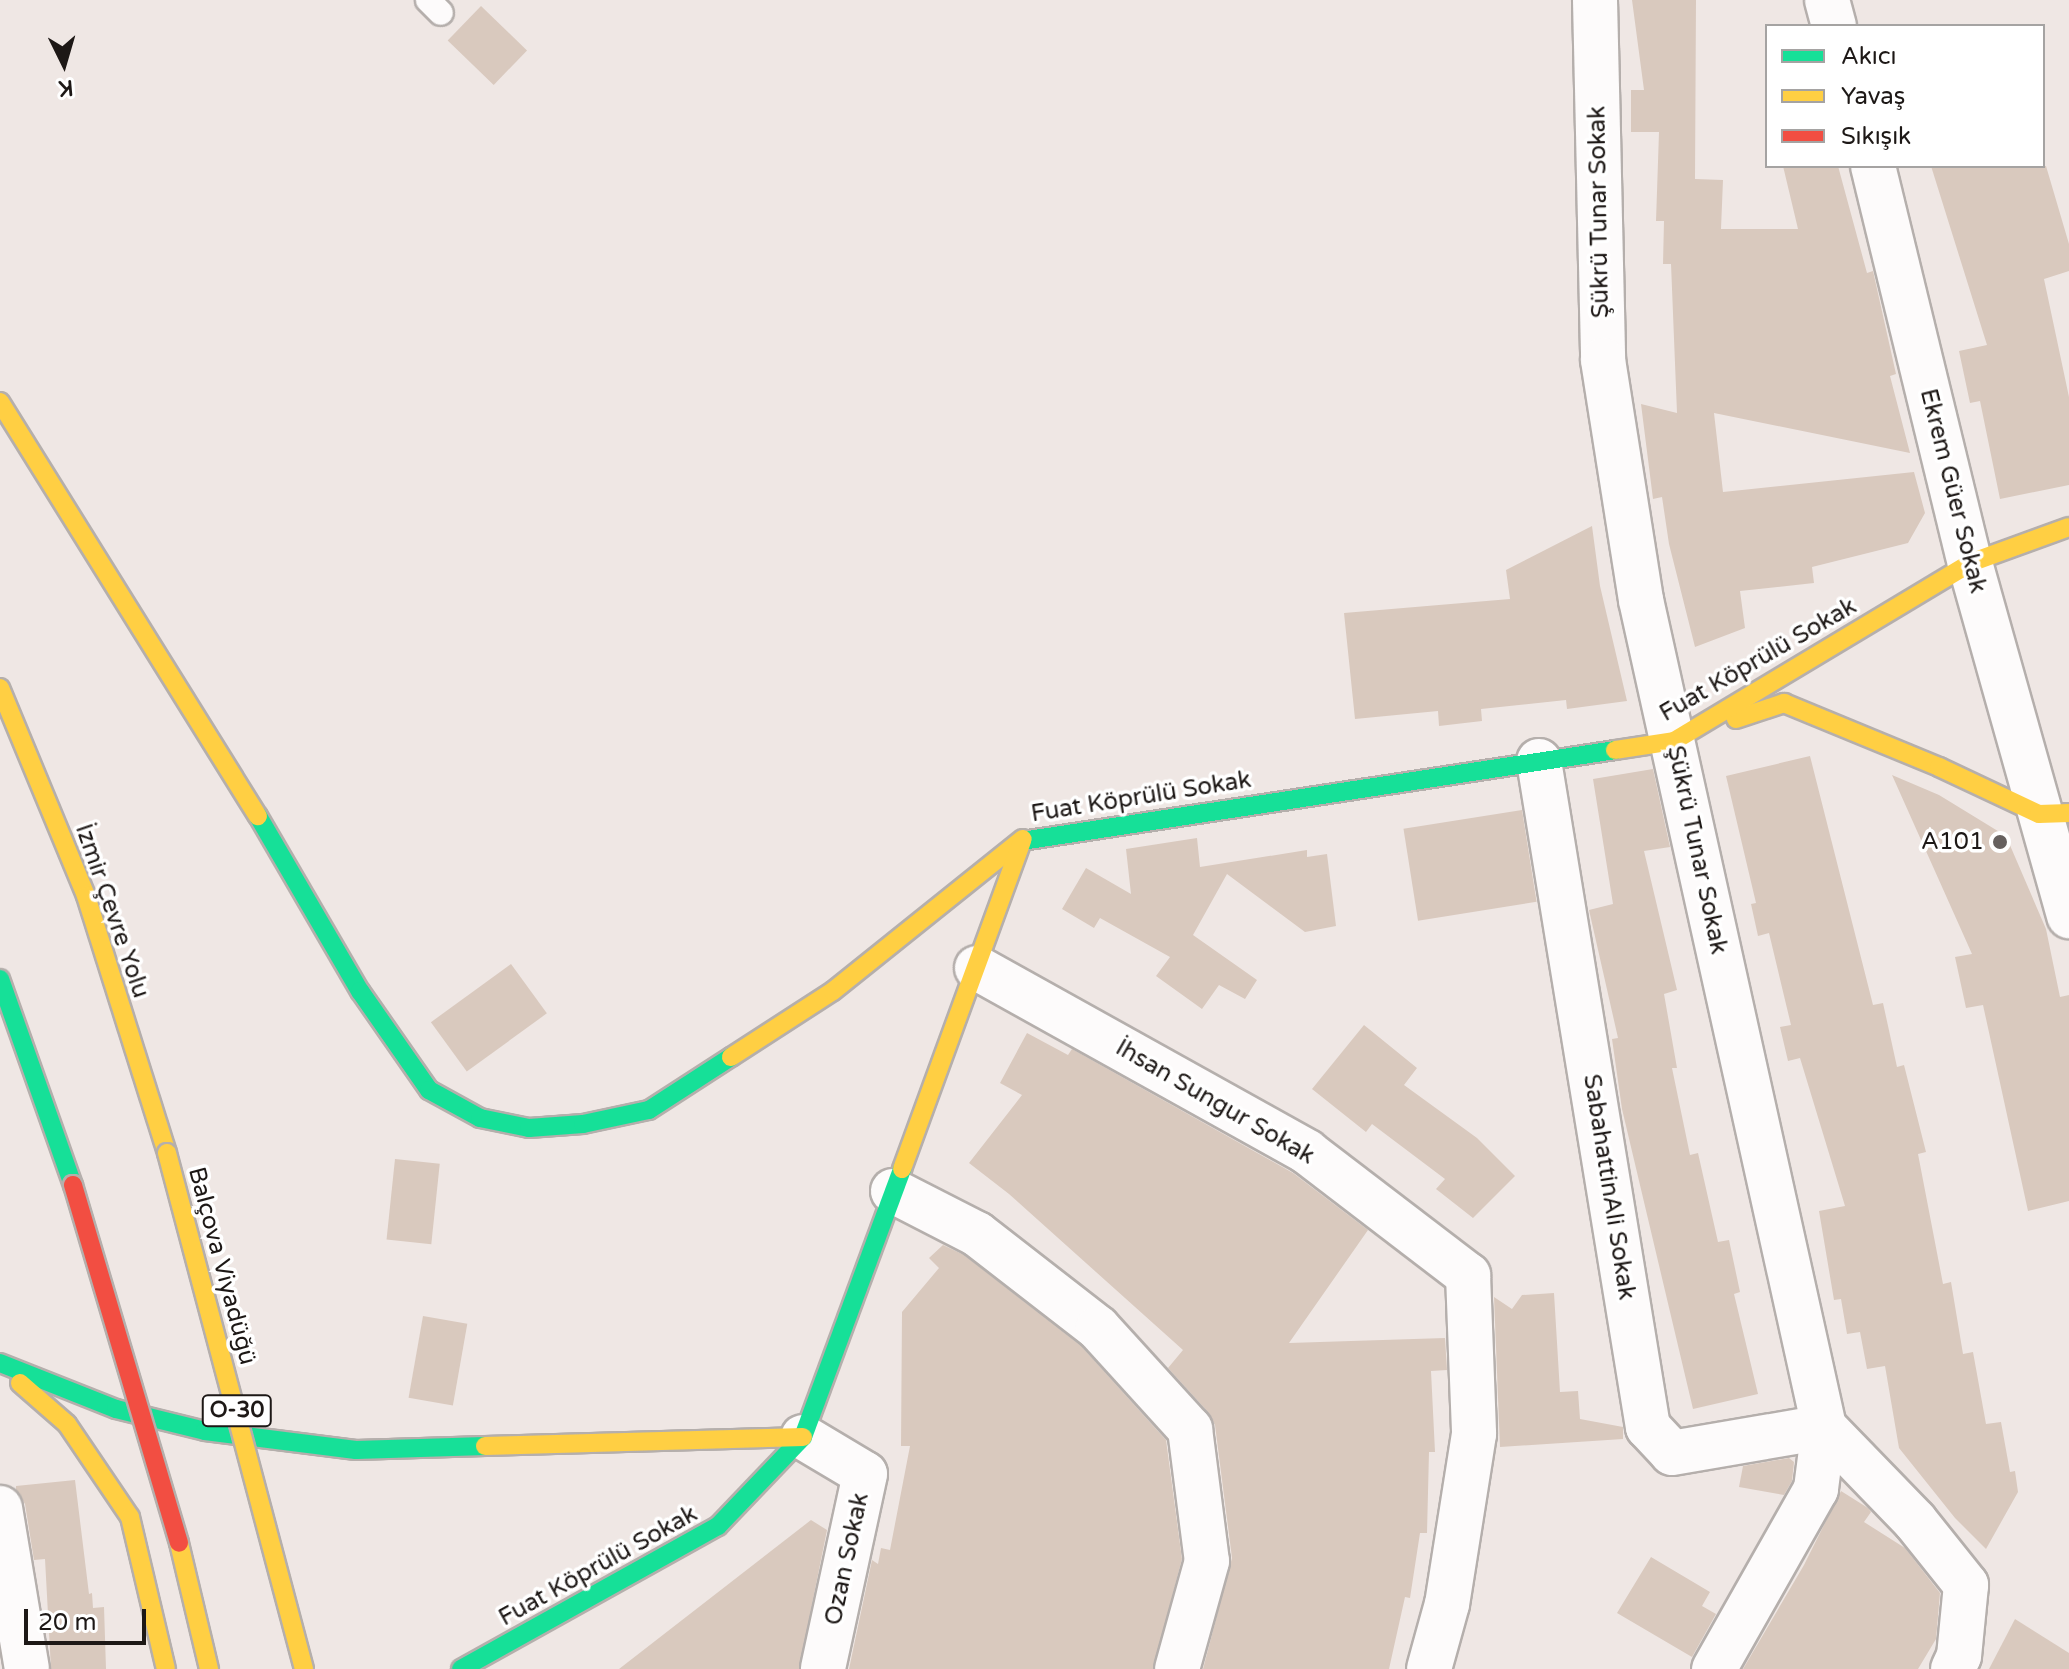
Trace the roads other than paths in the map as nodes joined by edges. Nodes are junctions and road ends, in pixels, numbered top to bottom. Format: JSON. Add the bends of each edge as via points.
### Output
{"nodes":[{"id":1,"x":1595,"y":0,"type":"edge"},
{"id":2,"x":1827,"y":0,"type":"edge"},
{"id":3,"x":1833,"y":24,"type":"edge"},
{"id":4,"x":1873,"y":168,"type":"edge"},
{"id":5,"x":0,"y":402,"type":"edge"},
{"id":6,"x":2069,"y":527,"type":"edge"},
{"id":7,"x":1970,"y":563,"type":"junction"},
{"id":8,"x":0,"y":688,"type":"edge"},
{"id":9,"x":1674,"y":741,"type":"junction"},
{"id":10,"x":1539,"y":761,"type":"junction"},
{"id":11,"x":2054,"y":814,"type":"edge"},
{"id":12,"x":1023,"y":839,"type":"junction"},
{"id":13,"x":2069,"y":916,"type":"edge"},
{"id":14,"x":977,"y":968,"type":"junction"},
{"id":15,"x":0,"y":979,"type":"edge"},
{"id":16,"x":167,"y":1153,"type":"joint"},
{"id":17,"x":893,"y":1191,"type":"junction"},
{"id":18,"x":0,"y":1365,"type":"edge"},
{"id":19,"x":1824,"y":1427,"type":"junction"},
{"id":20,"x":803,"y":1437,"type":"junction"},
{"id":21,"x":2,"y":1528,"type":"edge"},
{"id":22,"x":27,"y":1669,"type":"edge"},
{"id":23,"x":166,"y":1669,"type":"edge"},
{"id":24,"x":209,"y":1669,"type":"edge"},
{"id":25,"x":304,"y":1669,"type":"edge"},
{"id":26,"x":461,"y":1669,"type":"edge"},
{"id":27,"x":823,"y":1669,"type":"edge"},
{"id":28,"x":1177,"y":1669,"type":"edge"},
{"id":29,"x":1429,"y":1669,"type":"edge"},
{"id":30,"x":1714,"y":1669,"type":"edge"},
{"id":31,"x":1953,"y":1669,"type":"edge"}],
"edges":[{"from":1,"to":9,"type":"street","name":"Şükrü Tunar Sokak","via":[[1603,360],[1641,600]]},
{"from":2,"to":3,"type":"street"},
{"from":4,"to":7,"type":"street","name":"Ekrem Güer Sokak"},
{"from":5,"to":12,"type":"main road","via":[[261,821],[360,991],[429,1090],[480,1118],[529,1128],[583,1124],[649,1110],[833,991]]},
{"from":6,"to":7,"type":"main road","name":"Fuat Köprülü Sokak"},
{"from":7,"to":9,"type":"main road","name":"Fuat Köprülü Sokak"},
{"from":7,"to":11,"type":"street","name":"Ekrem Güer Sokak"},
{"from":8,"to":16,"type":"main road","name":"İzmir Çevre Yolu","number":"O-30","via":[[86,896]]},
{"from":9,"to":10,"type":"main road","name":"Fuat Köprülü Sokak"},
{"from":9,"to":11,"type":"main road","via":[[1784,703]]},
{"from":9,"to":19,"type":"street","name":"Şükrü Tunar Sokak"},
{"from":10,"to":12,"type":"main road","name":"Fuat Köprülü Sokak"},
{"from":10,"to":19,"type":"street","name":"SabahattinAli Sokak","via":[[1648,1427],[1672,1453]]},
{"from":11,"to":13,"type":"street","name":"Ekrem Güer Sokak"},
{"from":12,"to":14,"type":"main road","name":"Fuat Köprülü Sokak"},
{"from":14,"to":17,"type":"main road","name":"Fuat Köprülü Sokak"},
{"from":14,"to":29,"type":"street","name":"İhsan Sungur Sokak","via":[[1307,1152],[1468,1275],[1474,1434],[1447,1604]]},
{"from":15,"to":24,"type":"main road","bridge":true,"via":[[73,1185],[170,1508]]},
{"from":16,"to":25,"type":"main road","name":"Balçova Viyadüğü","number":"O-30","bridge":true},
{"from":17,"to":20,"type":"main road","name":"Fuat Köprülü Sokak"},
{"from":17,"to":28,"type":"street","via":[[977,1234],[1098,1328],[1190,1429],[1207,1561]]},
{"from":18,"to":20,"type":"main road","via":[[116,1409],[190,1427],[356,1450]]},
{"from":18,"to":23,"type":"main road","via":[[67,1424],[130,1517]]},
{"from":19,"to":30,"type":"street","name":"Şükrü Tunar Sokak","via":[[1816,1489]]},
{"from":19,"to":31,"type":"street","via":[[1915,1521],[1966,1585]]},
{"from":20,"to":26,"type":"main road","name":"Fuat Köprülü Sokak","via":[[718,1526]]},
{"from":20,"to":27,"type":"street","name":"Ozan Sokak","via":[[865,1474]]},
{"from":21,"to":22,"type":"street"}]}
